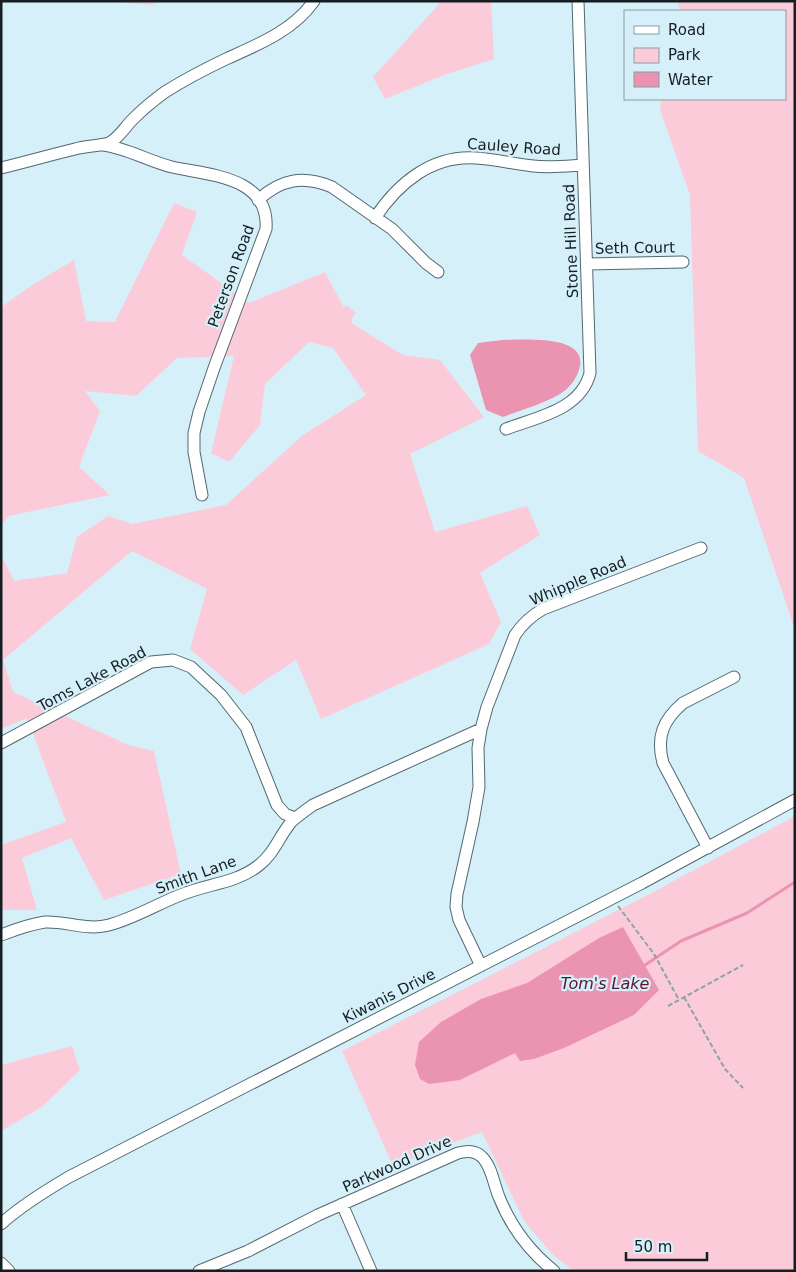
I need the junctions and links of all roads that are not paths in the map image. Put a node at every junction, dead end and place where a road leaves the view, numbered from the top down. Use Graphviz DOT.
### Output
graph roads {
  1 [pos="314,1"];
  2 [pos="578,1"];
  3 [pos="103,145"];
  4 [pos="584,165"];
  5 [pos="1,168"];
  6 [pos="258,200"];
  7 [pos="375,218"];
  8 [pos="683,262"];
  9 [pos="587,264"];
  10 [pos="438,272"];
  11 [pos="506,429"];
  12 [pos="202,495"];
  13 [pos="701,548"];
  14 [pos="734,677"];
  15 [pos="481,729"];
  16 [pos="1,743"];
  17 [pos="795,800"];
  18 [pos="295,818"];
  19 [pos="708,848"];
  20 [pos="1,936"];
  21 [pos="481,966"];
  22 [pos="342,1204"];
  23 [pos="1,1224"];
  24 [pos="1,1263"];
  25 [pos="9,1271"];
  26 [pos="199,1271"];
  27 [pos="371,1271"];
  28 [pos="554,1271"];
  1 -- 3 [label="street"];
  2 -- 4 [label="street, Stone Hill Road"];
  3 -- 5 [label="street"];
  3 -- 6 [label="street"];
  4 -- 7 [label="street, Cauley Road"];
  4 -- 9 [label="street, Stone Hill Road"];
  6 -- 7 [label="street"];
  6 -- 12 [label="street, Peterson Road"];
  7 -- 10 [label="street"];
  8 -- 9 [label="street, Seth Court"];
  9 -- 11 [label="street, Stone Hill Road"];
  13 -- 15 [label="street, Whipple Road"];
  14 -- 19 [label="street"];
  15 -- 18 [label="street, Smith Lane"];
  15 -- 21 [label="street, Whipple Road"];
  16 -- 18 [label="street, Toms Lake Road"];
  17 -- 19 [label="street, Kiwanis Drive"];
  18 -- 20 [label="street, Smith Lane"];
  19 -- 21 [label="street, Kiwanis Drive"];
  21 -- 23 [label="street, Kiwanis Drive"];
  22 -- 26 [label="street, Parkwood Drive"];
  22 -- 27 [label="street"];
  22 -- 28 [label="street, Parkwood Drive"];
  24 -- 25 [label="street"];
}
